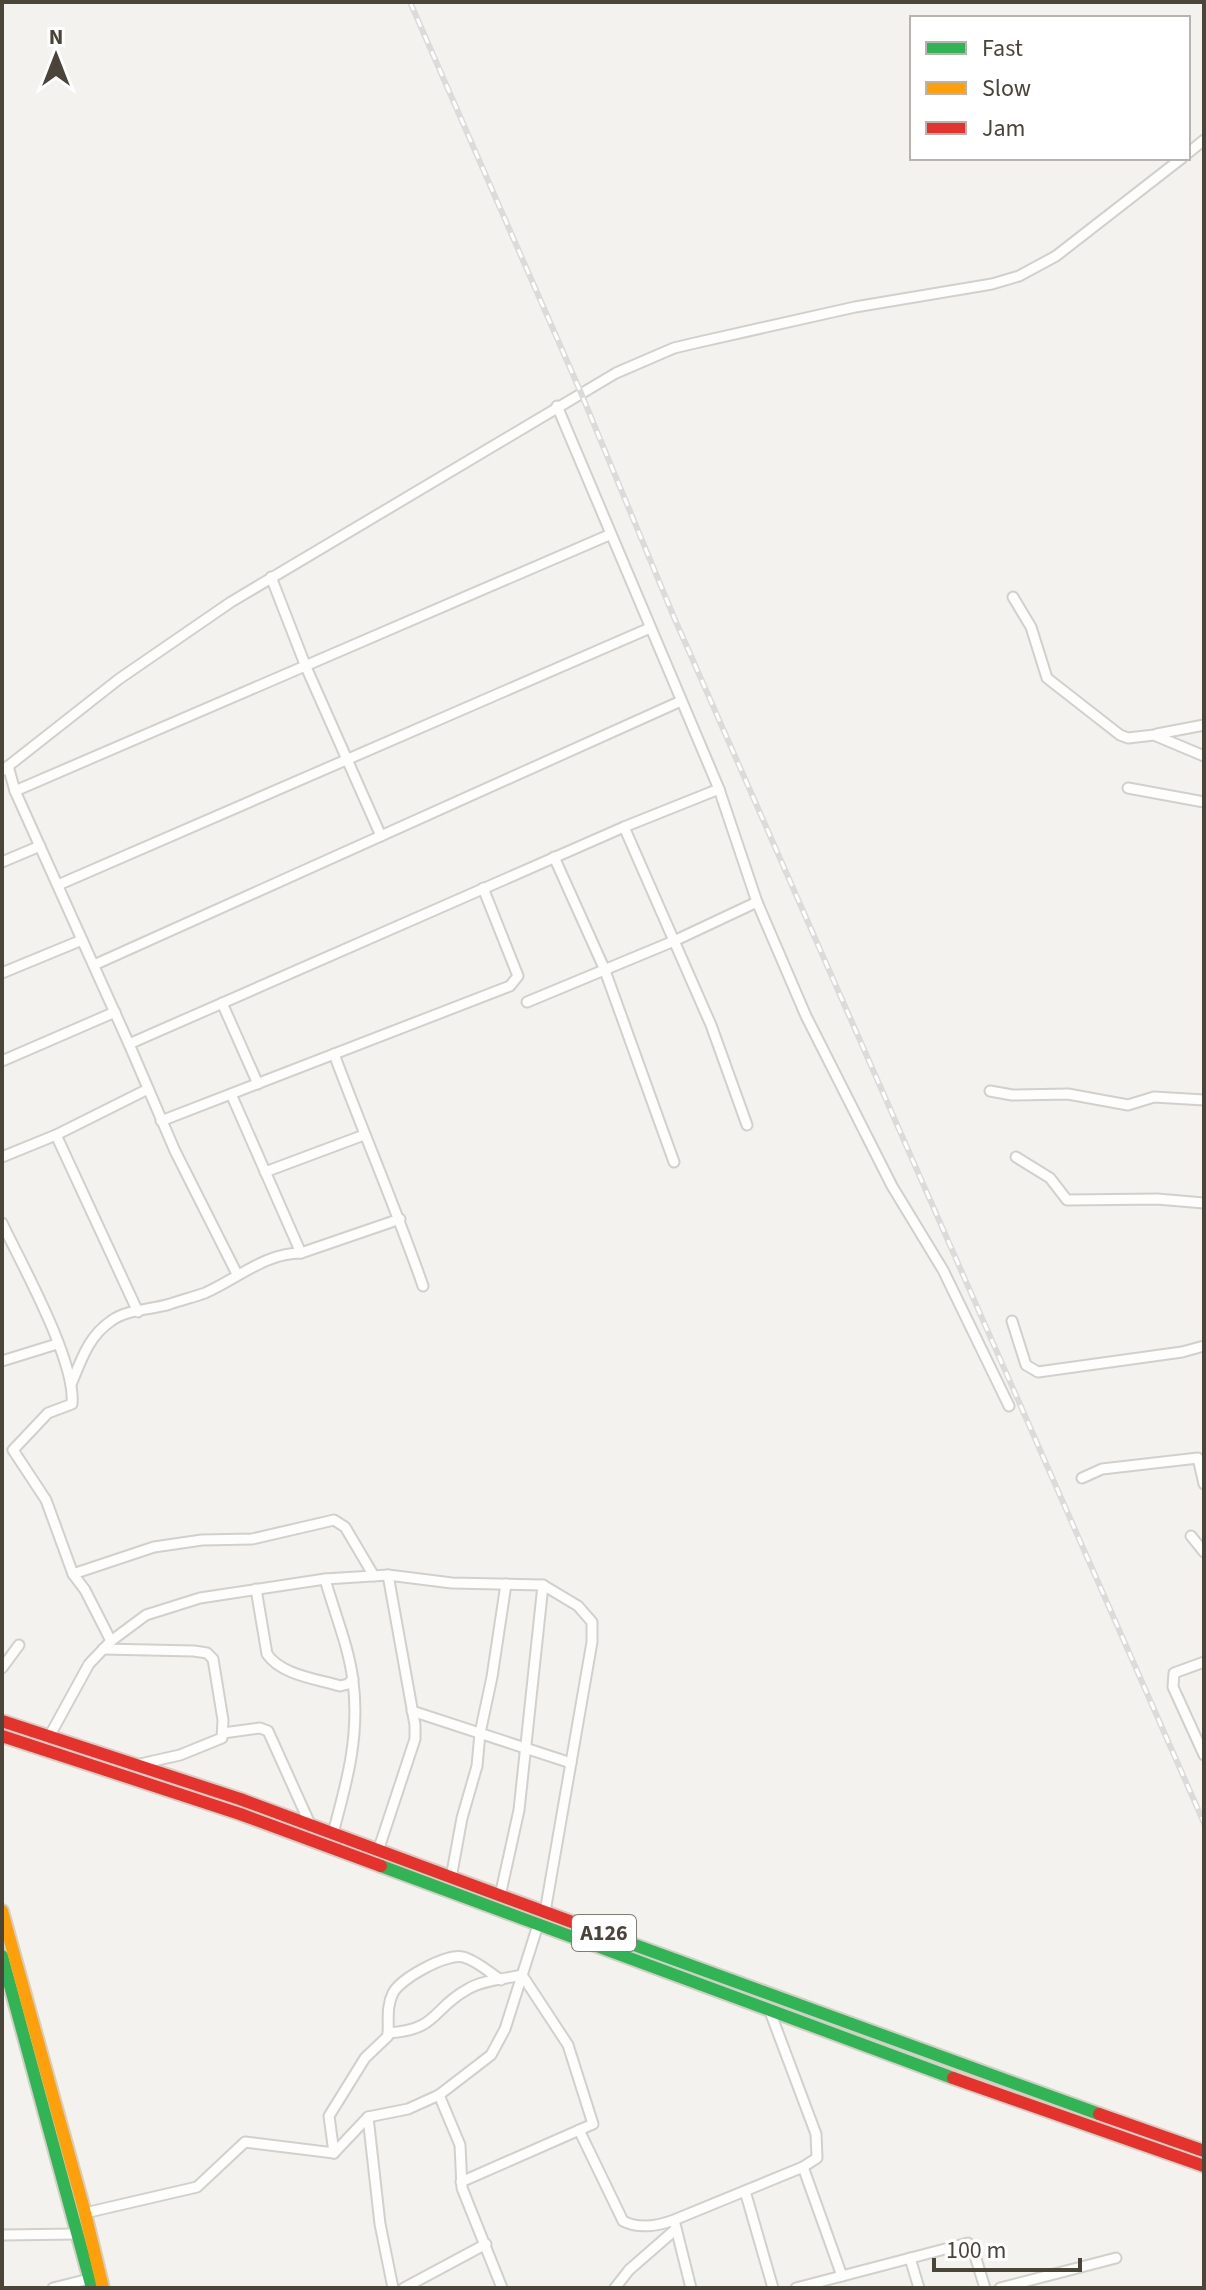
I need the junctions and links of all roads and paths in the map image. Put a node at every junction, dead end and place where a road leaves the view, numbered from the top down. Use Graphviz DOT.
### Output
graph roads {
  1 [pos="1179,160"];
  2 [pos="557,406"];
  3 [pos="609,535"];
  4 [pos="271,577"];
  5 [pos="1013,597"];
  6 [pos="650,628"];
  7 [pos="306,667"];
  8 [pos="681,701"];
  9 [pos="1204,725"];
  10 [pos="1154,735"];
  11 [pos="1204,756"];
  12 [pos="347,761"];
  13 [pos="5,768"];
  14 [pos="1128,788"];
  15 [pos="719,789"];
  16 [pos="15,791"];
  17 [pos="1204,802"];
  18 [pos="624,827"];
  19 [pos="381,836"];
  20 [pos="40,846"];
  21 [pos="554,857"];
  22 [pos="2,862"];
  23 [pos="58,885"];
  24 [pos="483,888"];
  25 [pos="757,902"];
  26 [pos="82,940"];
  27 [pos="674,941"];
  28 [pos="94,965"];
  29 [pos="604,968"];
  30 [pos="2,973"];
  31 [pos="527,1002"];
  32 [pos="222,1003"];
  33 [pos="115,1012"];
  34 [pos="129,1044"];
  35 [pos="334,1054"];
  36 [pos="2,1061"];
  37 [pos="258,1084"];
  38 [pos="148,1089"];
  39 [pos="990,1091"];
  40 [pos="231,1094"];
  41 [pos="1204,1100"];
  42 [pos="161,1121"];
  43 [pos="747,1125"];
  44 [pos="56,1135"];
  45 [pos="364,1135"];
  46 [pos="2,1157"];
  47 [pos="1016,1157"];
  48 [pos="674,1162"];
  49 [pos="265,1172"];
  50 [pos="1204,1203"];
  51 [pos="400,1219"];
  52 [pos="2,1223"];
  53 [pos="301,1253"];
  54 [pos="237,1274"];
  55 [pos="423,1286"];
  56 [pos="138,1312"];
  57 [pos="1012,1321"];
  58 [pos="57,1344"];
  59 [pos="1204,1346"];
  60 [pos="2,1361"];
  61 [pos="72,1382"];
  62 [pos="1009,1406"];
  63 [pos="1201,1457"];
  64 [pos="1082,1478"];
  65 [pos="1204,1484"];
  66 [pos="1191,1536"];
  67 [pos="1204,1552"];
  68 [pos="73,1574"];
  69 [pos="388,1575"];
  70 [pos="374,1576"];
  71 [pos="325,1579"];
  72 [pos="506,1584"];
  73 [pos="543,1585"];
  74 [pos="256,1589"];
  75 [pos="111,1641"];
  76 [pos="19,1645"];
  77 [pos="103,1649"];
  78 [pos="1204,1662"];
  79 [pos="2,1668"];
  80 [pos="353,1679"];
  81 [pos="412,1711"];
  82 [pos="2,1721"];
  83 [pos="223,1733"];
  84 [pos="480,1733"];
  85 [pos="6,1737"];
  86 [pos="49,1737"];
  87 [pos="526,1748"];
  88 [pos="1204,1755"];
  89 [pos="571,1763"];
  90 [pos="137,1765"];
  91 [pos="310,1824"];
  92 [pos="333,1833"];
  93 [pos="378,1851"];
  94 [pos="451,1878"];
  95 [pos="500,1896"];
  96 [pos="2,1911"];
  97 [pos="545,1912"];
  98 [pos="538,1925"];
  99 [pos="2,1956"];
  100 [pos="522,1975"];
  101 [pos="501,1980"];
  102 [pos="769,2009"];
  103 [pos="388,2033"];
  104 [pos="439,2095"];
  105 [pos="368,2117"];
  106 [pos="579,2130"];
  107 [pos="1204,2151"];
  108 [pos="334,2153"];
  109 [pos="1204,2166"];
  110 [pos="803,2167"];
  111 [pos="461,2182"];
  112 [pos="745,2191"];
  113 [pos="85,2213"];
  114 [pos="675,2224"];
  115 [pos="77,2234"];
  116 [pos="2,2235"];
  117 [pos="486,2244"];
  118 [pos="910,2258"];
  119 [pos="1116,2258"];
  120 [pos="842,2276"];
  121 [pos="91,2283"];
  122 [pos="53,2288"];
  123 [pos="103,2288"];
  124 [pos="393,2288"];
  125 [pos="404,2288"];
  126 [pos="502,2288"];
  127 [pos="615,2288"];
  128 [pos="691,2288"];
  129 [pos="773,2288"];
  130 [pos="796,2288"];
  131 [pos="919,2288"];
  132 [pos="985,2288"];
  133 [pos="1000,2288"];
  1 -- 2 [label="street"];
  2 -- 3 [label="street"];
  2 -- 4 [label="street"];
  3 -- 6 [label="street"];
  3 -- 7 [label="street"];
  4 -- 7 [label="street"];
  4 -- 13 [label="street"];
  5 -- 10 [label="street"];
  6 -- 8 [label="street"];
  6 -- 12 [label="street"];
  7 -- 12 [label="street"];
  7 -- 16 [label="street"];
  8 -- 15 [label="street"];
  8 -- 19 [label="street"];
  9 -- 10 [label="street"];
  10 -- 11 [label="street"];
  12 -- 19 [label="street"];
  12 -- 23 [label="street"];
  13 -- 16 [label="street"];
  14 -- 17 [label="street"];
  15 -- 18 [label="street"];
  15 -- 25 [label="street"];
  16 -- 20 [label="street"];
  18 -- 21 [label="street"];
  18 -- 27 [label="street"];
  19 -- 28 [label="street"];
  20 -- 22 [label="street"];
  20 -- 23 [label="street"];
  21 -- 24 [label="street"];
  21 -- 29 [label="street"];
  23 -- 26 [label="street"];
  24 -- 32 [label="street"];
  24 -- 35 [label="street"];
  25 -- 27 [label="street"];
  25 -- 62 [label="street"];
  26 -- 28 [label="street"];
  26 -- 30 [label="street"];
  27 -- 29 [label="street"];
  27 -- 43 [label="street"];
  28 -- 33 [label="street"];
  29 -- 31 [label="street"];
  29 -- 48 [label="street"];
  32 -- 34 [label="street"];
  32 -- 37 [label="street"];
  33 -- 34 [label="street"];
  33 -- 36 [label="street"];
  34 -- 38 [label="street"];
  35 -- 37 [label="street"];
  35 -- 45 [label="street"];
  37 -- 40 [label="street"];
  38 -- 42 [label="street"];
  38 -- 44 [label="street"];
  39 -- 41 [label="street"];
  40 -- 42 [label="street"];
  40 -- 49 [label="street"];
  42 -- 54 [label="street"];
  44 -- 46 [label="street"];
  44 -- 56 [label="street"];
  45 -- 49 [label="street"];
  45 -- 51 [label="street"];
  47 -- 50 [label="street"];
  49 -- 53 [label="street"];
  51 -- 53 [label="street"];
  51 -- 55 [label="street"];
  52 -- 58 [label="street"];
  53 -- 54 [label="street"];
  54 -- 56 [label="street"];
  56 -- 61 [label="street"];
  57 -- 59 [label="street"];
  58 -- 60 [label="street"];
  58 -- 61 [label="street"];
  61 -- 68 [label="street"];
  63 -- 64 [label="street"];
  63 -- 65 [label="street"];
  66 -- 67 [label="street"];
  68 -- 70 [label="street"];
  68 -- 75 [label="street"];
  69 -- 70 [label="street"];
  69 -- 72 [label="street"];
  69 -- 81 [label="street"];
  70 -- 71 [label="street"];
  71 -- 74 [label="street"];
  71 -- 80 [label="street"];
  72 -- 73 [label="street"];
  72 -- 84 [label="street"];
  73 -- 87 [label="street"];
  73 -- 89 [label="street"];
  74 -- 75 [label="street"];
  74 -- 80 [label="street"];
  75 -- 77 [label="street"];
  76 -- 79 [label="street"];
  77 -- 83 [label="street"];
  77 -- 86 [label="street"];
  78 -- 88 [label="street"];
  80 -- 92 [label="street"];
  81 -- 84 [label="street"];
  81 -- 93 [label="street"];
  82 -- 86 [label="main road, A126"];
  83 -- 90 [label="street"];
  83 -- 91 [label="street"];
  84 -- 87 [label="street"];
  84 -- 94 [label="street"];
  85 -- 98 [label="main road, A126"];
  86 -- 90 [label="main road, A126"];
  87 -- 89 [label="street"];
  87 -- 95 [label="street"];
  89 -- 97 [label="street"];
  90 -- 91 [label="main road, A126"];
  91 -- 92 [label="main road, A126"];
  92 -- 93 [label="main road, A126"];
  93 -- 94 [label="main road, A126"];
  94 -- 95 [label="main road, A126"];
  95 -- 97 [label="main road, A126"];
  96 -- 113 [label="main road"];
  97 -- 107 [label="main road, A126"];
  98 -- 100 [label="street"];
  98 -- 102 [label="main road, A126"];
  99 -- 115 [label="main road"];
  100 -- 101 [label="street"];
  100 -- 104 [label="street"];
  100 -- 106 [label="street"];
  101 -- 103 [label="street"];
  101 -- 103 [label="street"];
  102 -- 109 [label="main road, A126"];
  102 -- 110 [label="street"];
  103 -- 108 [label="street"];
  104 -- 105 [label="street"];
  104 -- 111 [label="street"];
  105 -- 108 [label="street"];
  105 -- 124 [label="street"];
  106 -- 111 [label="street"];
  106 -- 114 [label="street"];
  108 -- 113 [label="street"];
  110 -- 112 [label="street"];
  110 -- 120 [label="street"];
  111 -- 117 [label="street"];
  112 -- 114 [label="street"];
  112 -- 129 [label="street"];
  113 -- 123 [label="main road"];
  114 -- 127 [label="street"];
  114 -- 128 [label="street"];
  115 -- 116 [label="street"];
  115 -- 121 [label="main road"];
  117 -- 125 [label="street"];
  117 -- 126 [label="street"];
  118 -- 120 [label="street"];
  118 -- 131 [label="street"];
  118 -- 132 [label="street"];
  119 -- 133 [label="street"];
  120 -- 130 [label="street"];
  121 -- 122 [label="street"];
}
